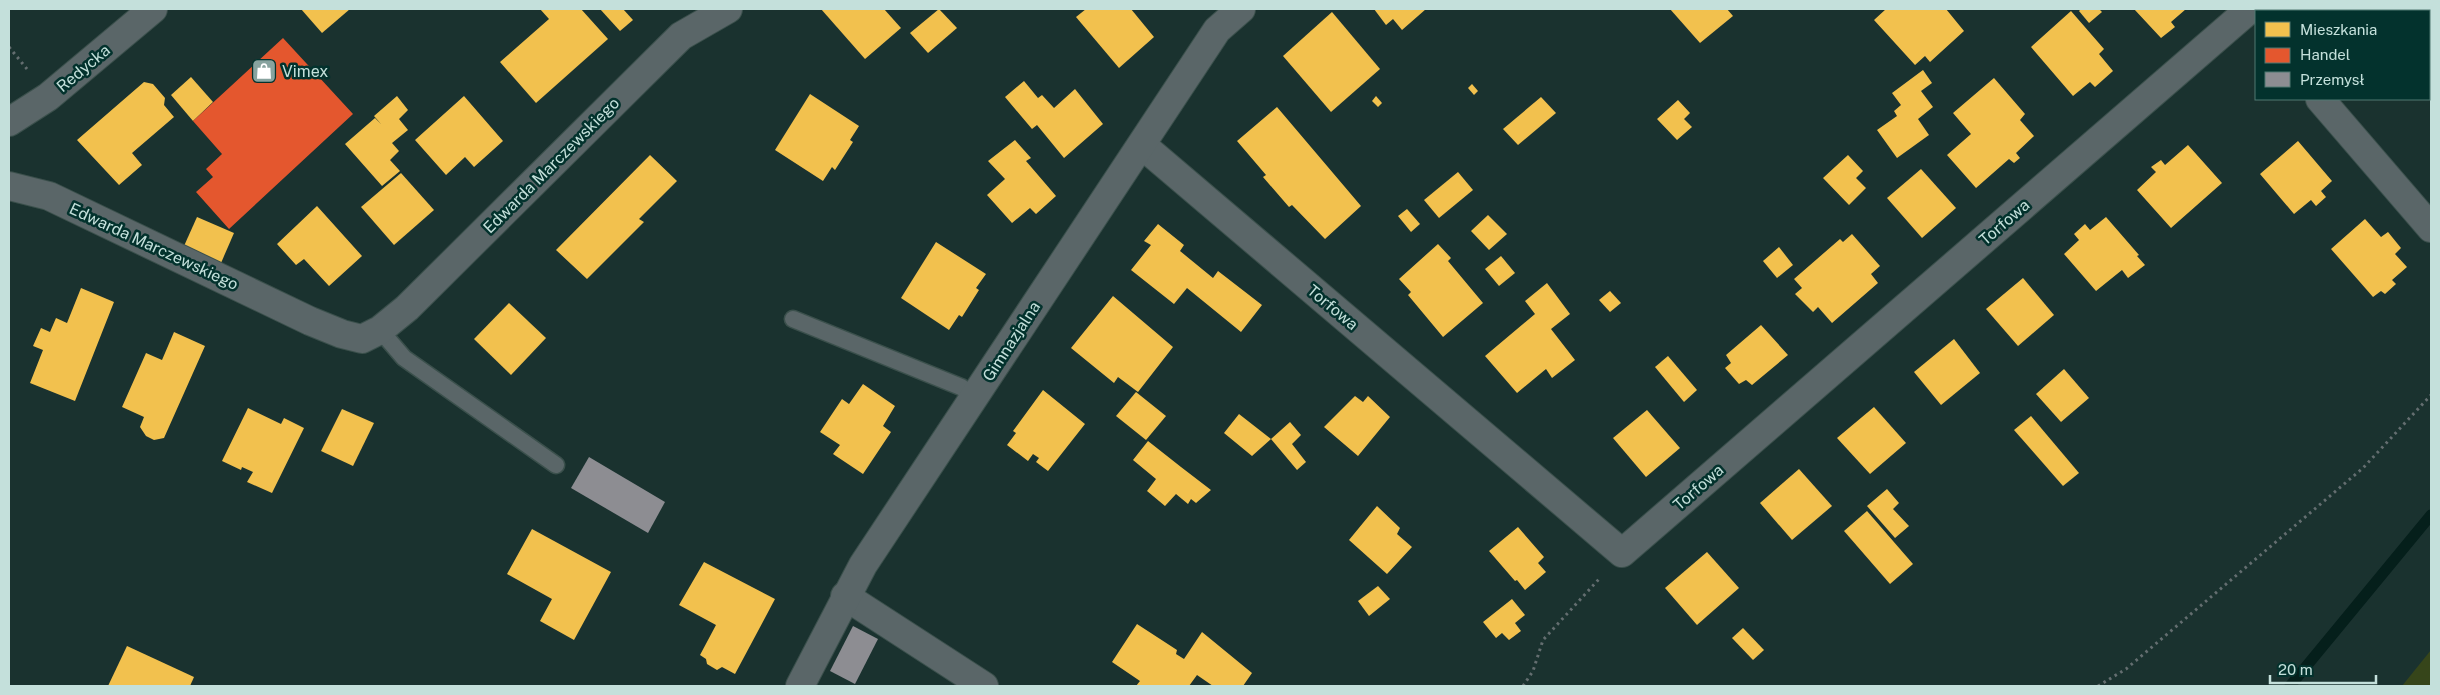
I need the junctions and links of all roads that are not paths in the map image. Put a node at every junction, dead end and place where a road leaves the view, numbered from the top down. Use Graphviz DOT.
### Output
graph roads {
  1 [pos="153,9"];
  2 [pos="728,9"];
  3 [pos="1241,9"];
  4 [pos="2250,12"];
  5 [pos="2321,100"];
  6 [pos="9,122"];
  7 [pos="1142,145"];
  8 [pos="9,186"];
  9 [pos="2431,228"];
  10 [pos="793,319"];
  11 [pos="380,330"];
  12 [pos="975,396"];
  13 [pos="556,465"];
  14 [pos="845,596"];
  15 [pos="800,686"];
  16 [pos="984,686"];
  1 -- 6 [label="street, Redycka"];
  2 -- 11 [label="street, Edwarda Marczewskiego"];
  3 -- 7 [label="street, Gimnazjalna"];
  4 -- 7 [label="street, Torfowa"];
  5 -- 9 [label="street"];
  7 -- 12 [label="street, Gimnazjalna"];
  8 -- 11 [label="street, Edwarda Marczewskiego"];
  10 -- 12 [label="lane"];
  11 -- 13 [label="lane"];
  12 -- 14 [label="street, Gimnazjalna"];
  14 -- 15 [label="street, Gimnazjalna"];
  14 -- 16 [label="street"];
}
